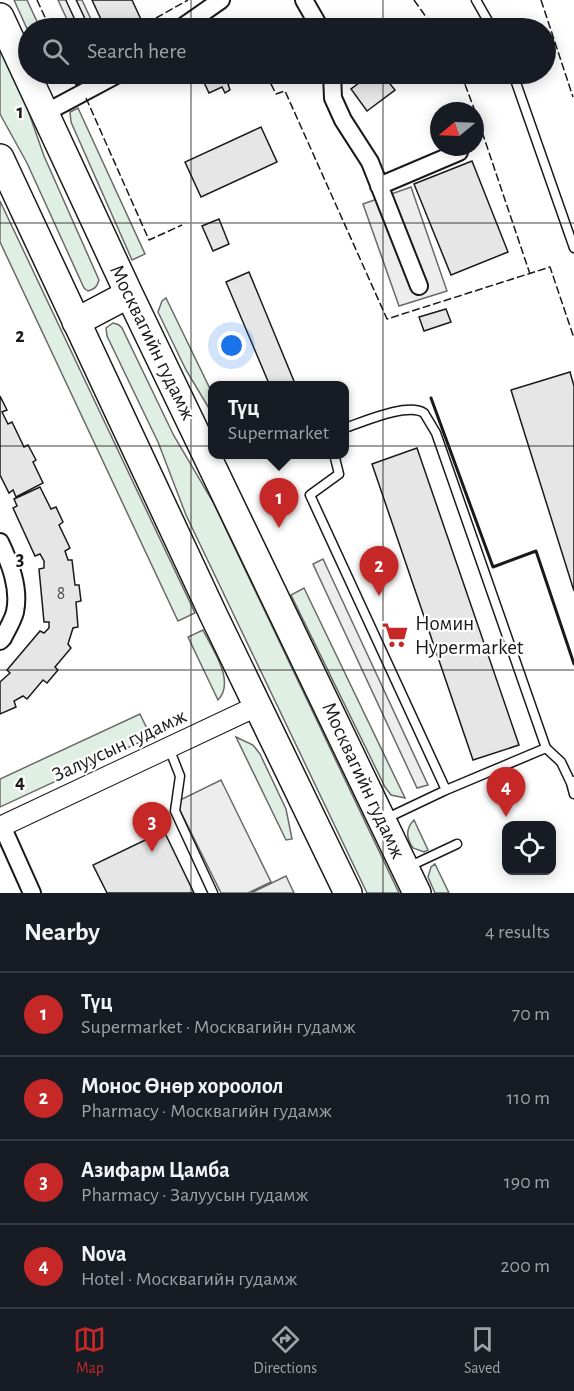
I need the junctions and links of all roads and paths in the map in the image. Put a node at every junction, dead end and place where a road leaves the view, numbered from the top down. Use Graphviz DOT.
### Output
graph roads {
  1 [pos="71,0"];
  2 [pos="221,0"];
  3 [pos="304,0"];
  4 [pos="476,0"];
  5 [pos="0,16"];
  6 [pos="79,18"];
  7 [pos="195,18"];
  8 [pos="314,18"];
  9 [pos="486,18"];
  10 [pos="18,55"];
  11 [pos="32,84"];
  12 [pos="97,84"];
  13 [pos="332,84"];
  14 [pos="517,84"];
  15 [pos="45,113"];
  16 [pos="450,156"];
  17 [pos="0,158"];
  18 [pos="380,186"];
  19 [pos="574,248"];
  20 [pos="419,286"];
  21 [pos="129,294"];
  22 [pos="76,322"];
  23 [pos="349,427"];
  24 [pos="208,458"];
  25 [pos="209,459"];
  26 [pos="335,459"];
  27 [pos="0,542"];
  28 [pos="0,641"];
  29 [pos="258,706"];
  30 [pos="169,748"];
  31 [pos="546,748"];
  32 [pos="572,782"];
  33 [pos="446,790"];
  34 [pos="574,794"];
  35 [pos="383,820"];
  36 [pos="1,826"];
  37 [pos="457,844"];
  38 [pos="406,868"];
  39 [pos="32,893"];
  40 [pos="213,893"];
  41 [pos="348,893"];
  42 [pos="417,893"];
  1 -- 6 [label="lane"];
  2 -- 7 [label="street"];
  3 -- 8 [label="street"];
  4 -- 9 [label="lane"];
  5 -- 10 [label="highway, Москвагийн гудамж"];
  11 -- 15 [label="highway, Москвагийн гудамж"];
  12 -- 15 [label="street"];
  13 -- 18 [label="street"];
  14 -- 19 [label="lane"];
  15 -- 21 [label="highway, Москвагийн гудамж"];
  16 -- 18 [label="street"];
  17 -- 22 [label="highway"];
  18 -- 20 [label="street"];
  21 -- 22 [label="highway"];
  21 -- 24 [label="highway, Москвагийн гудамж"];
  22 -- 29 [label="highway"];
  23 -- 31 [label="lane"];
  25 -- 35 [label="highway, Москвагийн гудамж"];
  26 -- 33 [label="lane"];
  27 -- 28 [label="street"];
  29 -- 30 [label="street, Залуусын гудамж"];
  29 -- 41 [label="highway"];
  30 -- 36 [label="street, Залуусын гудамж"];
  30 -- 40 [label="lane"];
  31 -- 32 [label="lane"];
  31 -- 33 [label="lane"];
  32 -- 34 [label="lane"];
  33 -- 35 [label="lane"];
  35 -- 38 [label="highway, Москвагийн гудамж"];
  36 -- 39 [label="street"];
  37 -- 38 [label="lane"];
  38 -- 42 [label="highway, Москвагийн гудамж"];
}
